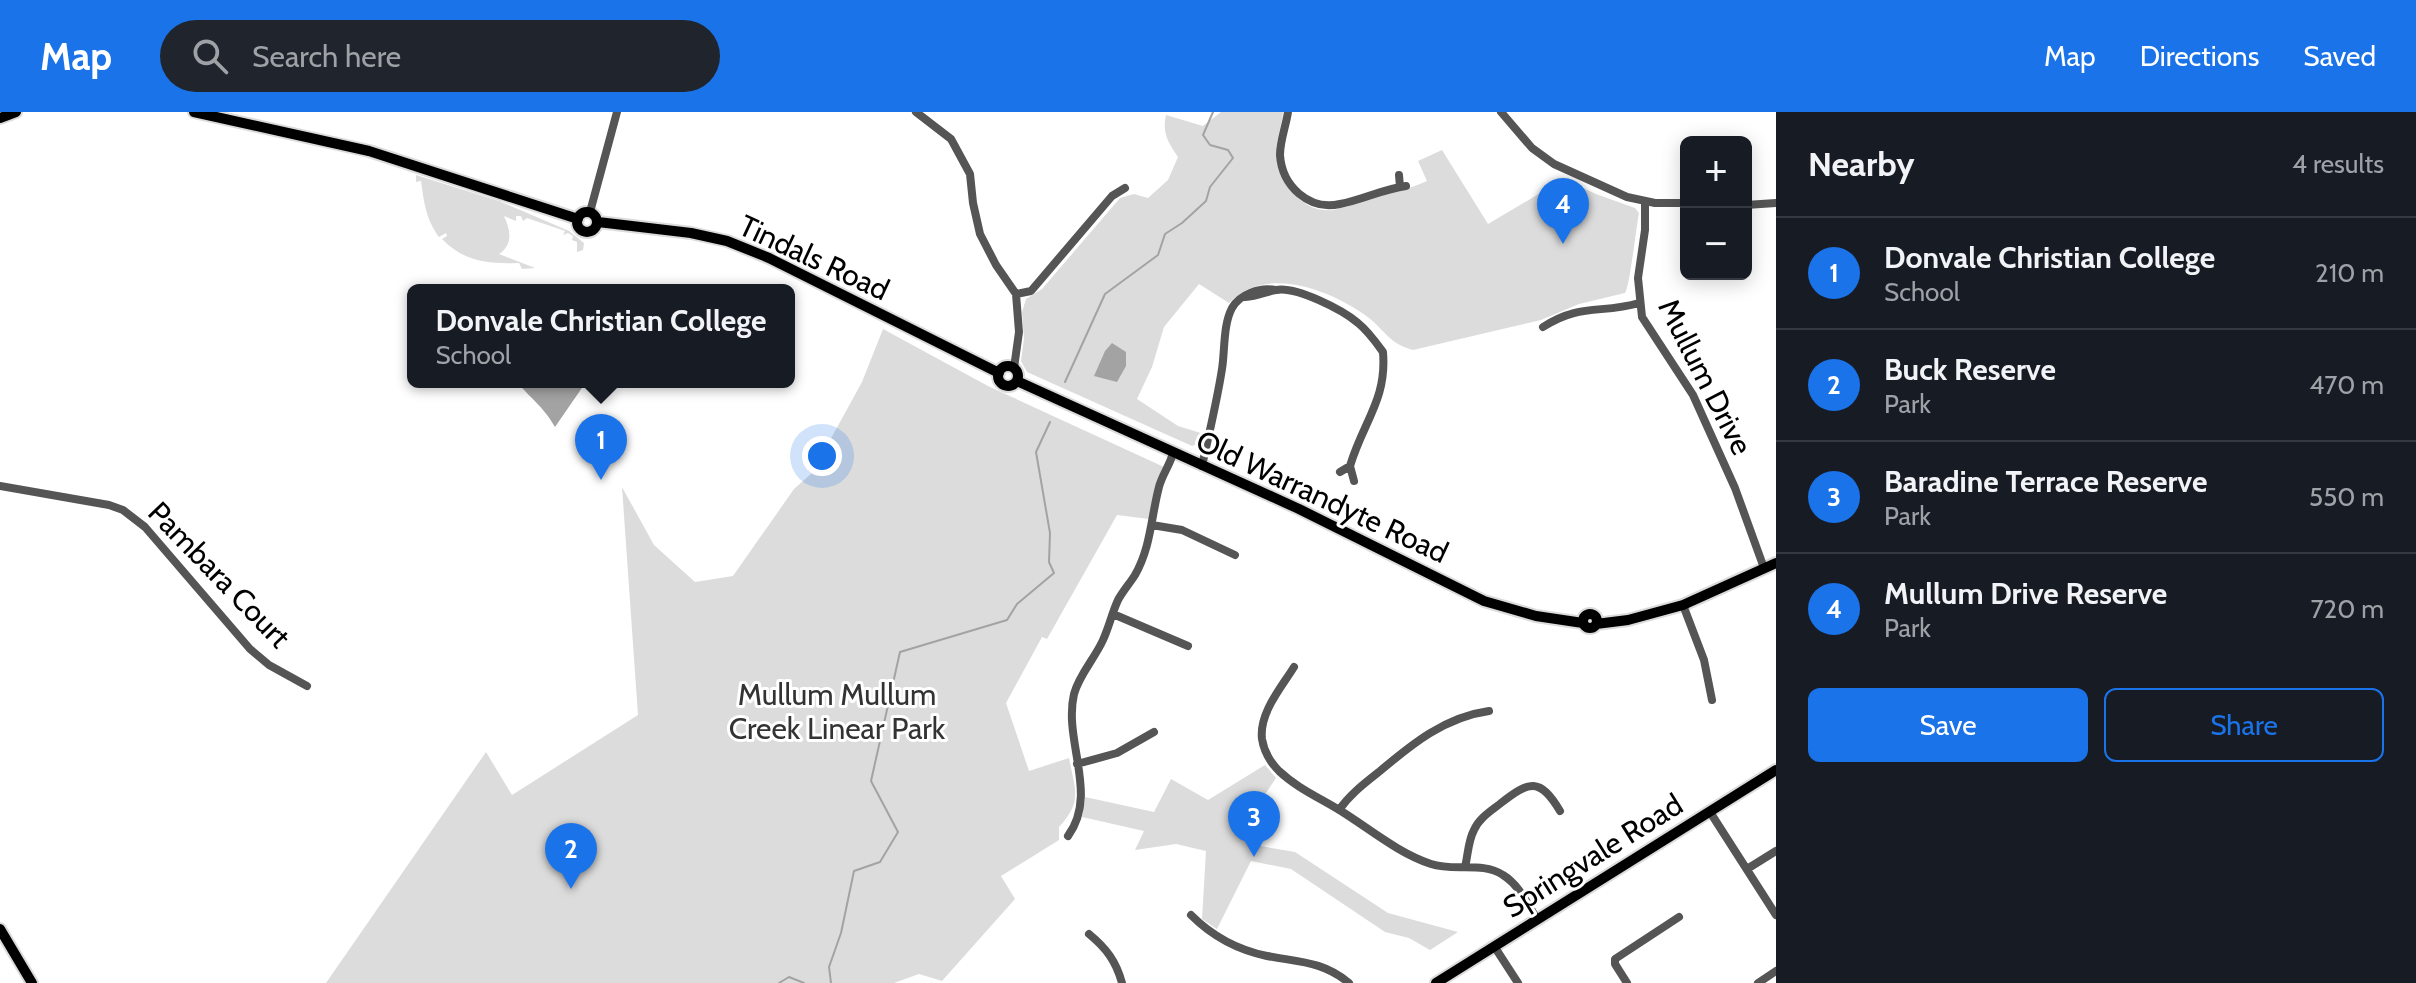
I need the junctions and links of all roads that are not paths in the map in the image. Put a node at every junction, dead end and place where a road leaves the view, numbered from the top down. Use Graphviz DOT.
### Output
graph roads {
  1 [pos="16,112"];
  2 [pos="194,112"];
  3 [pos="617,112"];
  4 [pos="916,112"];
  5 [pos="1288,112"];
  6 [pos="1501,112"];
  7 [pos="0,118"];
  8 [pos="1399,175"];
  9 [pos="1125,188"];
  10 [pos="1645,201"];
  11 [pos="1680,203"];
  12 [pos="1776,203"];
  13 [pos="1752,205"];
  14 [pos="590,212"];
  15 [pos="578,219"];
  16 [pos="598,222"];
  17 [pos="1016,294"];
  18 [pos="1639,303"];
  19 [pos="1543,327"];
  20 [pos="1014,368"];
  21 [pos="999,373"];
  22 [pos="1017,381"];
  23 [pos="1173,453"];
  24 [pos="1202,466"];
  25 [pos="1350,466"];
  26 [pos="1340,472"];
  27 [pos="1354,481"];
  28 [pos="0,486"];
  29 [pos="1152,525"];
  30 [pos="1235,555"];
  31 [pos="1772,567"];
  32 [pos="1683,605"];
  33 [pos="1113,614"];
  34 [pos="1188,646"];
  35 [pos="1294,667"];
  36 [pos="307,686"];
  37 [pos="1712,700"];
  38 [pos="1489,711"];
  39 [pos="1154,732"];
  40 [pos="1077,764"];
  41 [pos="1776,770"];
  42 [pos="1339,810"];
  43 [pos="1560,811"];
  44 [pos="1710,812"];
  45 [pos="1068,836"];
  46 [pos="1776,851"];
  47 [pos="1465,867"];
  48 [pos="1747,869"];
  49 [pos="1191,915"];
  50 [pos="1776,915"];
  51 [pos="1679,917"];
  52 [pos="1537,919"];
  53 [pos="0,929"];
  54 [pos="1089,934"];
  55 [pos="1494,946"];
  56 [pos="1776,971"];
  57 [pos="32,983"];
  58 [pos="1122,983"];
  59 [pos="1349,983"];
  60 [pos="1436,983"];
  61 [pos="1518,983"];
  62 [pos="1627,983"];
  63 [pos="1758,983"];
  1 -- 7 [label="main road"];
  2 -- 15 [label="main road"];
  3 -- 14 [label="street"];
  4 -- 17 [label="street"];
  5 -- 8 [label="street"];
  6 -- 10 [label="street"];
  9 -- 17 [label="street"];
  10 -- 11 [label="street"];
  10 -- 18 [label="street, Mullum Drive"];
  12 -- 13 [label="street"];
  14 -- 15 [label="main road"];
  14 -- 16 [label="main road"];
  15 -- 16 [label="main road"];
  16 -- 21 [label="main road, Tindals Road"];
  17 -- 20 [label="street"];
  18 -- 19 [label="street"];
  18 -- 31 [label="street, Mullum Drive"];
  20 -- 21 [label="main road"];
  20 -- 22 [label="main road"];
  21 -- 22 [label="main road"];
  22 -- 23 [label="main road, Old Warrandyte Road"];
  23 -- 24 [label="main road, Old Warrandyte Road"];
  23 -- 29 [label="street"];
  24 -- 25 [label="street"];
  24 -- 32 [label="main road, Old Warrandyte Road"];
  25 -- 26 [label="street"];
  25 -- 27 [label="street"];
  28 -- 36 [label="street, Pambara Court"];
  29 -- 30 [label="street"];
  29 -- 33 [label="street"];
  31 -- 32 [label="main road, Old Warrandyte Road"];
  32 -- 37 [label="street"];
  33 -- 34 [label="street"];
  33 -- 40 [label="street"];
  35 -- 42 [label="street"];
  38 -- 42 [label="street"];
  39 -- 40 [label="street"];
  40 -- 45 [label="street"];
  41 -- 44 [label="main road, Springvale Road"];
  42 -- 47 [label="street"];
  43 -- 47 [label="street"];
  44 -- 48 [label="street"];
  44 -- 52 [label="main road, Springvale Road"];
  46 -- 48 [label="street"];
  47 -- 52 [label="street"];
  48 -- 50 [label="street"];
  49 -- 59 [label="street"];
  51 -- 62 [label="street"];
  52 -- 55 [label="main road, Springvale Road"];
  53 -- 57 [label="main road"];
  54 -- 58 [label="street"];
  55 -- 60 [label="main road, Springvale Road"];
  55 -- 61 [label="street"];
  56 -- 63 [label="street"];
}
